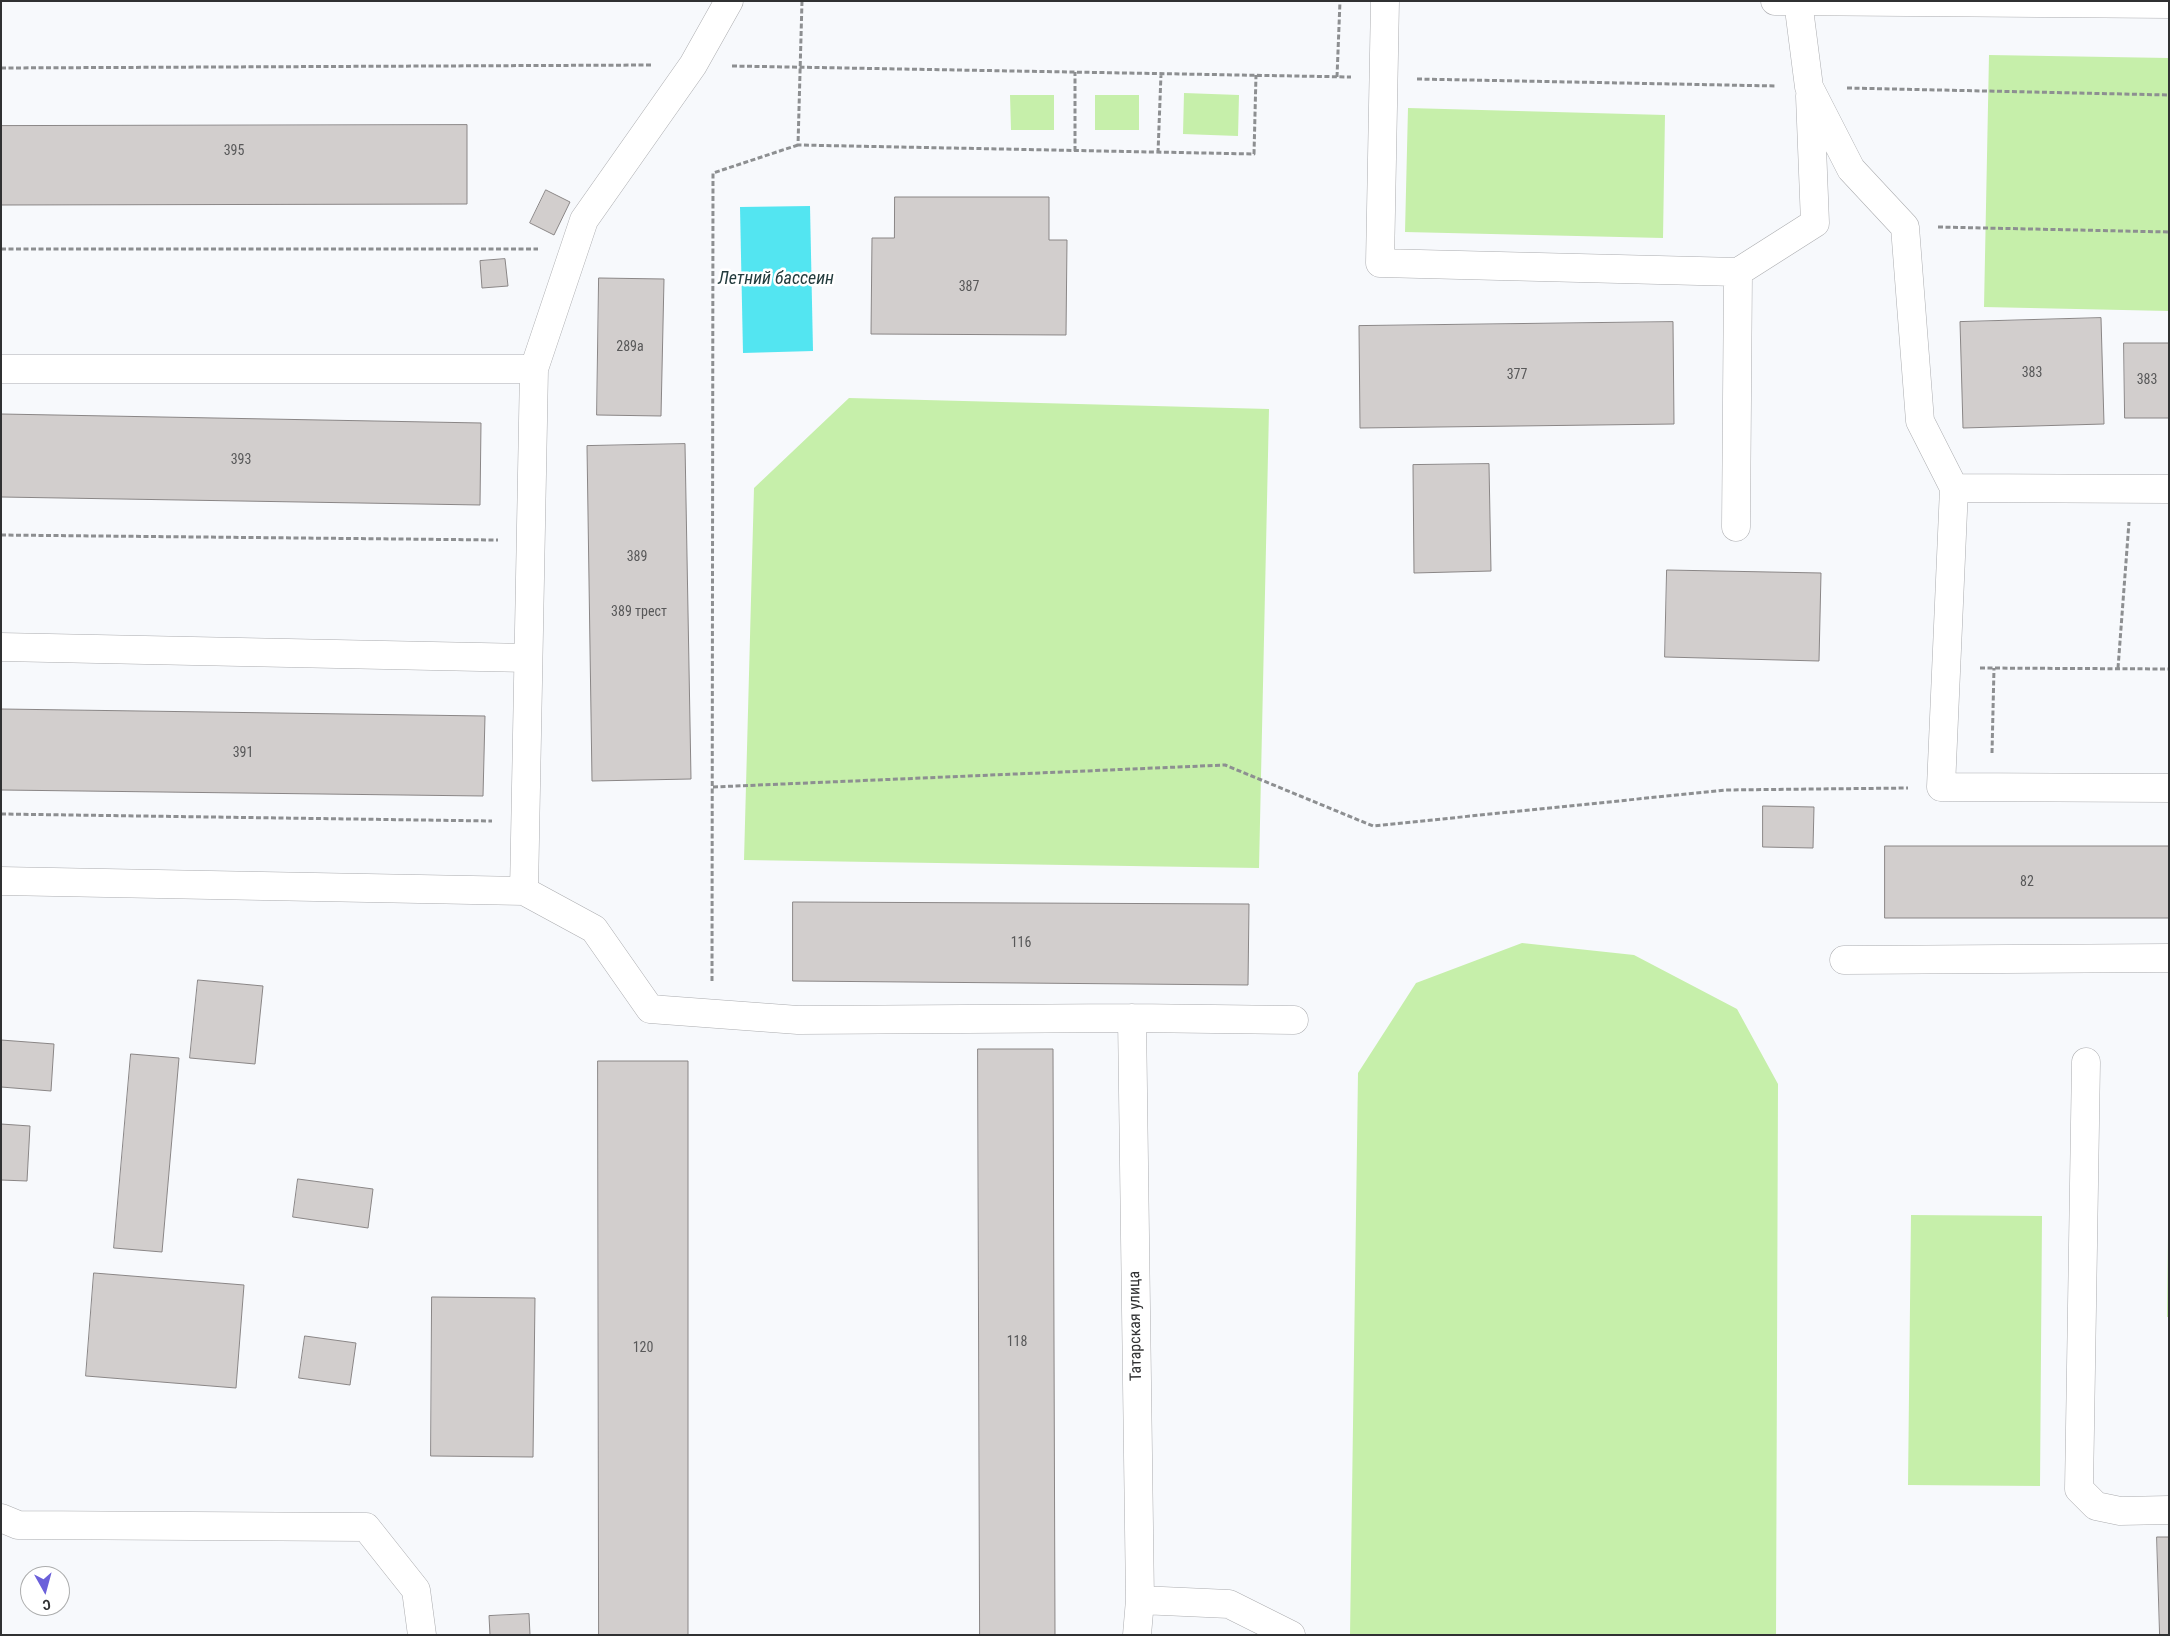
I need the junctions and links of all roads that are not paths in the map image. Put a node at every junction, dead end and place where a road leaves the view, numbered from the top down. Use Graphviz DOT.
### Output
graph roads {
  1 [pos="729,1"];
  2 [pos="1385,1"];
  3 [pos="1775,1"];
  4 [pos="1798,1"];
  5 [pos="2169,4"];
  6 [pos="1810,87"];
  7 [pos="1738,272"];
  8 [pos="534,369"];
  9 [pos="1,370"];
  10 [pos="1954,488"];
  11 [pos="2169,489"];
  12 [pos="1736,527"];
  13 [pos="1,647"];
  14 [pos="528,658"];
  15 [pos="2169,788"];
  16 [pos="1,881"];
  17 [pos="524,891"];
  18 [pos="2169,958"];
  19 [pos="1844,960"];
  20 [pos="1132,1018"];
  21 [pos="1294,1020"];
  22 [pos="2086,1062"];
  23 [pos="2169,1510"];
  24 [pos="1,1518"];
  25 [pos="1140,1600"];
  26 [pos="422,1635"];
  27 [pos="1137,1635"];
  28 [pos="1291,1635"];
  1 -- 8 [label="street"];
  2 -- 7 [label="street"];
  3 -- 4 [label="street"];
  4 -- 5 [label="street"];
  4 -- 6 [label="street"];
  6 -- 7 [label="street"];
  6 -- 10 [label="street"];
  7 -- 12 [label="street"];
  8 -- 9 [label="street"];
  8 -- 14 [label="street"];
  10 -- 11 [label="street"];
  10 -- 15 [label="street"];
  13 -- 14 [label="street"];
  14 -- 17 [label="street"];
  16 -- 17 [label="street"];
  17 -- 20 [label="street"];
  18 -- 19 [label="street"];
  20 -- 21 [label="street"];
  20 -- 25 [label="street, Татарская улица"];
  22 -- 23 [label="street"];
  24 -- 26 [label="street"];
  25 -- 27 [label="street, Татарская улица"];
  25 -- 28 [label="street"];
}
